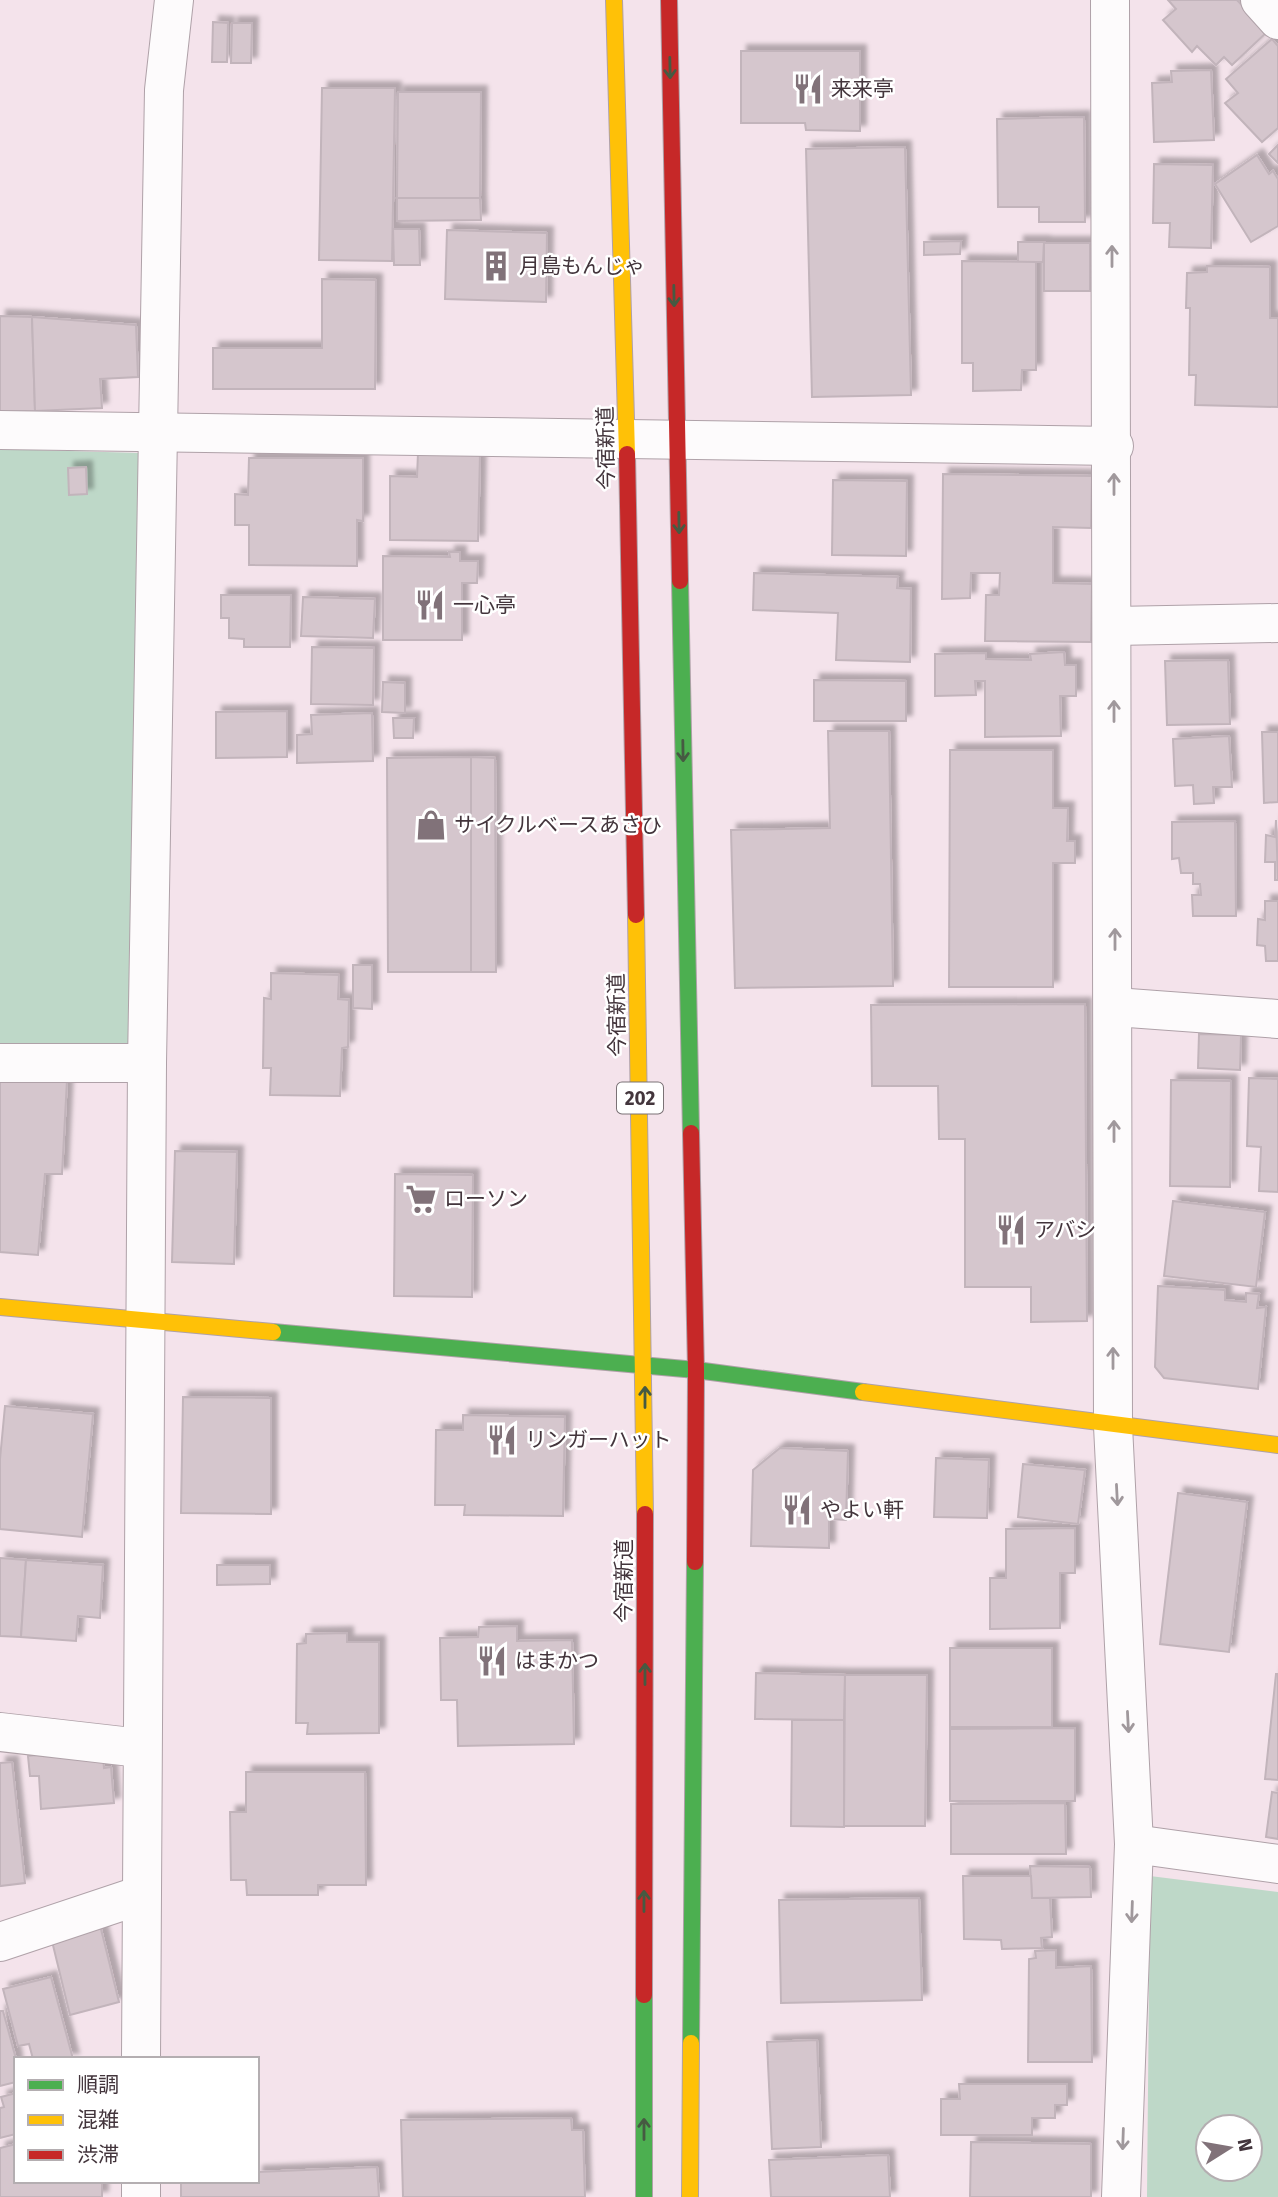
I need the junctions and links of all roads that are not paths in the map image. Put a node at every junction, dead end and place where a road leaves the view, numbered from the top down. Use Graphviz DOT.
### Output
graph roads {
  1 [pos="174,0"];
  2 [pos="614,0"];
  3 [pos="669,0"];
  4 [pos="1110,0"];
  5 [pos="1260,0"];
  6 [pos="1278,20"];
  7 [pos="0,430"];
  8 [pos="160,432"];
  9 [pos="627,440"];
  10 [pos="677,440"];
  11 [pos="1114,446"];
  12 [pos="1278,623"];
  13 [pos="1114,626"];
  14 [pos="1115,1007"];
  15 [pos="1278,1019"];
  16 [pos="0,1063"];
  17 [pos="147,1063"];
  18 [pos="0,1307"];
  19 [pos="144,1319"];
  20 [pos="645,1367"];
  21 [pos="696,1370"];
  22 [pos="1113,1426"];
  23 [pos="1278,1445"];
  24 [pos="0,1732"];
  25 [pos="140,1748"];
  26 [pos="1134,1844"];
  27 [pos="1278,1864"];
  28 [pos="141,1895"];
  29 [pos="0,1942"];
  30 [pos="141,2057"];
  31 [pos="644,2197"];
  32 [pos="690,2197"];
  33 [pos="1121,2197"];
  1 -- 8 [label="street"];
  2 -- 9 [label="main road, 今宿新道 / 202"];
  3 -- 10 [label="main road, 202, one-way"];
  11 -- 4 [label="street, one-way"];
  5 -- 6 [label="street"];
  7 -- 8 [label="street"];
  8 -- 9 [label="street"];
  8 -- 17 [label="street"];
  9 -- 10 [label="street"];
  9 -- 20 [label="main road, 今宿新道 / 202"];
  10 -- 11 [label="street"];
  10 -- 21 [label="main road, 202, one-way"];
  13 -- 11 [label="street, one-way"];
  12 -- 13 [label="street"];
  14 -- 13 [label="street, one-way"];
  14 -- 15 [label="street"];
  22 -- 14 [label="street, one-way"];
  16 -- 17 [label="street"];
  17 -- 19 [label="street"];
  18 -- 19 [label="main road"];
  19 -- 20 [label="main road"];
  19 -- 25 [label="street"];
  20 -- 21 [label="main road"];
  31 -- 20 [label="main road, 今宿新道 / 202, one-way"];
  21 -- 22 [label="main road"];
  21 -- 32 [label="main road, 202"];
  22 -- 23 [label="main road"];
  22 -- 26 [label="street, one-way"];
  24 -- 25 [label="street"];
  25 -- 28 [label="street"];
  26 -- 27 [label="street"];
  26 -- 33 [label="street, one-way"];
  28 -- 29 [label="street"];
  28 -- 30 [label="street"];
}
